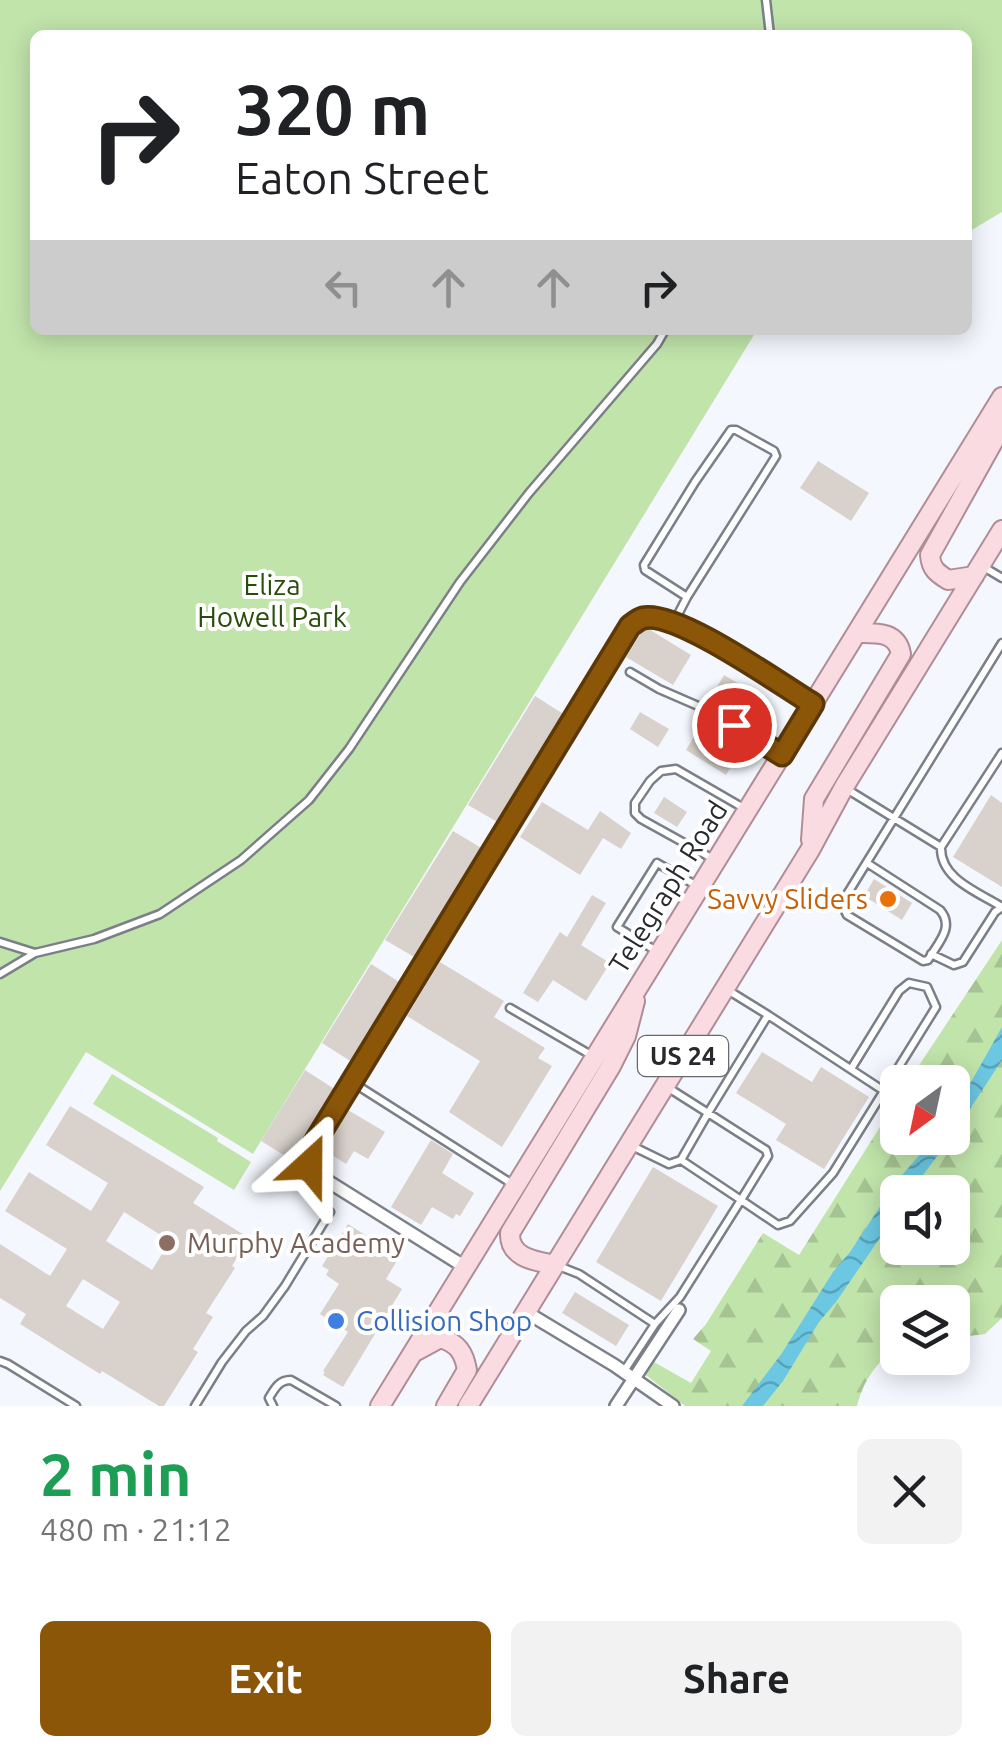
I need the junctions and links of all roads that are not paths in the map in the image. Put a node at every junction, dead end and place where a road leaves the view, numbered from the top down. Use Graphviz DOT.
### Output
graph roads {
  1 [pos="766,0"];
  2 [pos="769,30"];
  3 [pos="662,335"];
  4 [pos="1002,397"];
  5 [pos="1002,415"];
  6 [pos="1002,530"];
  7 [pos="977,571"];
  8 [pos="1002,578"];
  9 [pos="687,597"];
  10 [pos="673,623"];
  11 [pos="857,632"];
  12 [pos="1002,643"];
  13 [pos="630,672"];
  14 [pos="813,704"];
  15 [pos="1002,753"];
  16 [pos="782,755"];
  17 [pos="844,787"];
  18 [pos="748,811"];
  19 [pos="895,819"];
  20 [pos="941,847"];
  21 [pos="810,850"];
  22 [pos="716,861"];
  23 [pos="867,863"];
  24 [pos="700,888"];
  25 [pos="1002,907"];
  26 [pos="0,942"];
  27 [pos="34,953"];
  28 [pos="660,953"];
  29 [pos="932,954"];
  30 [pos="0,974"];
  31 [pos="639,986"];
  32 [pos="725,988"];
  33 [pos="510,1008"];
  34 [pos="768,1015"];
  35 [pos="594,1057"];
  36 [pos="900,1065"];
  37 [pos="851,1069"];
  38 [pos="352,1082"];
  39 [pos="665,1086"];
  40 [pos="880,1088"];
  41 [pos="880,1097"];
  42 [pos="708,1112"];
  43 [pos="629,1144"];
  44 [pos="681,1160"];
  45 [pos="515,1186"];
  46 [pos="740,1200"];
  47 [pos="330,1212"];
  48 [pos="555,1265"];
  49 [pos="465,1266"];
  50 [pos="679,1310"];
  51 [pos="526,1312"];
  52 [pos="654,1324"];
  53 [pos="414,1352"];
  54 [pos="0,1362"];
  55 [pos="629,1374"];
  56 [pos="271,1404"];
  57 [pos="76,1406"];
  58 [pos="195,1406"];
  59 [pos="336,1406"];
  60 [pos="380,1406"];
  61 [pos="446,1406"];
  62 [pos="468,1406"];
  63 [pos="616,1406"];
  64 [pos="673,1406"];
  1 -- 2 [label="lane"];
  3 -- 27 [label="lane"];
  4 -- 11 [label="main road, Telegraph Road / US 24"];
  5 -- 7 [label="main road"];
  6 -- 7 [label="main road, US 24"];
  7 -- 8 [label="lane"];
  7 -- 17 [label="main road, US 24"];
  9 -- 9 [label="lane"];
  9 -- 10 [label="lane"];
  10 -- 14 [label="street"];
  10 -- 38 [label="street"];
  11 -- 14 [label="main road, Telegraph Road / US 24"];
  11 -- 21 [label="main road"];
  12 -- 19 [label="lane"];
  13 -- 16 [label="lane"];
  14 -- 16 [label="main road, Telegraph Road / US 24"];
  15 -- 20 [label="lane"];
  16 -- 18 [label="main road, Telegraph Road / US 24"];
  17 -- 19 [label="lane"];
  17 -- 21 [label="main road, US 24"];
  18 -- 22 [label="main road, Telegraph Road / US 24"];
  18 -- 22 [label="lane"];
  19 -- 20 [label="lane"];
  19 -- 23 [label="lane"];
  20 -- 25 [label="lane"];
  21 -- 32 [label="main road, US 24"];
  22 -- 24 [label="main road, Telegraph Road / US 24"];
  23 -- 29 [label="lane"];
  23 -- 29 [label="lane"];
  24 -- 28 [label="main road, Telegraph Road / US 24"];
  24 -- 28 [label="lane"];
  25 -- 29 [label="lane"];
  26 -- 27 [label="lane"];
  27 -- 30 [label="lane"];
  28 -- 31 [label="main road, Telegraph Road / US 24"];
  31 -- 35 [label="main road, Telegraph Road / US 24"];
  31 -- 48 [label="main road"];
  32 -- 34 [label="lane"];
  32 -- 39 [label="main road, US 24"];
  33 -- 35 [label="lane"];
  34 -- 37 [label="lane"];
  34 -- 42 [label="lane"];
  35 -- 45 [label="main road, Telegraph Road / US 24"];
  36 -- 37 [label="lane"];
  37 -- 40 [label="lane"];
  38 -- 45 [label="lane"];
  38 -- 49 [label="street"];
  39 -- 42 [label="lane"];
  39 -- 43 [label="main road, US 24"];
  41 -- 46 [label="lane"];
  42 -- 44 [label="lane"];
  42 -- 46 [label="lane"];
  43 -- 44 [label="lane"];
  43 -- 48 [label="main road, US 24"];
  44 -- 46 [label="lane"];
  45 -- 49 [label="main road, Telegraph Road / US 24"];
  46 -- 52 [label="lane"];
  47 -- 58 [label="lane"];
  48 -- 51 [label="main road, US 24"];
  48 -- 52 [label="lane"];
  49 -- 53 [label="main road, Telegraph Road / US 24"];
  50 -- 55 [label="street"];
  51 -- 55 [label="street"];
  51 -- 62 [label="main road, US 24"];
  52 -- 55 [label="lane"];
  53 -- 60 [label="main road, Telegraph Road / US 24"];
  53 -- 61 [label="main road"];
  54 -- 57 [label="lane"];
  55 -- 63 [label="street"];
  55 -- 64 [label="street"];
  56 -- 59 [label="lane"];
}
